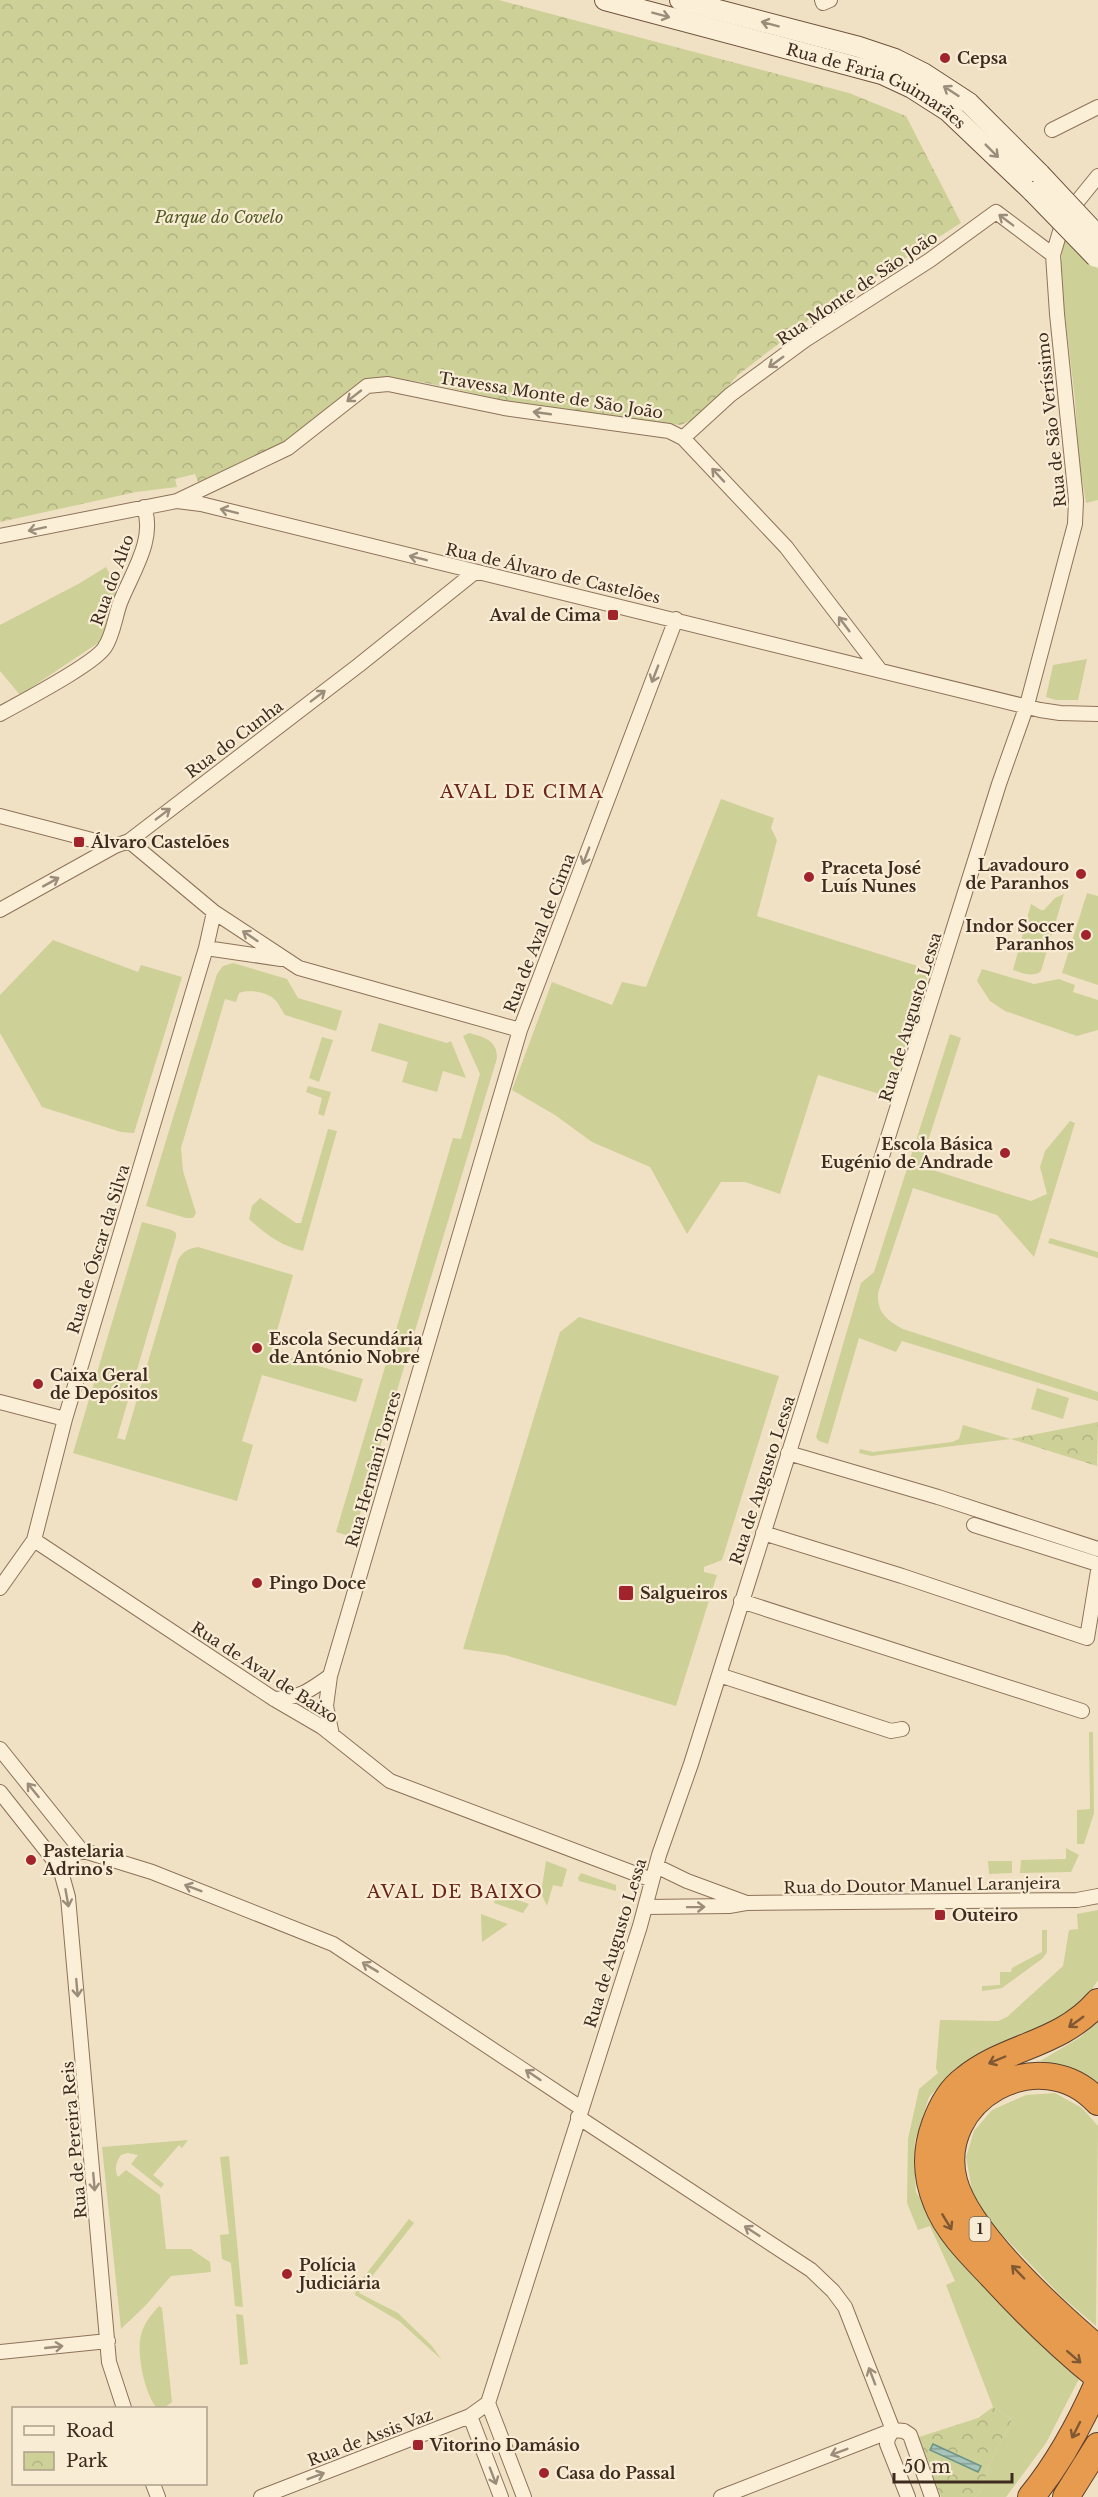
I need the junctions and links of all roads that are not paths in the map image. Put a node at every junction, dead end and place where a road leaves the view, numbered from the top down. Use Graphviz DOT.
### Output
graph roads {
  1 [pos="605,0"];
  2 [pos="680,0"];
  3 [pos="1098,107"];
  4 [pos="1052,130"];
  5 [pos="1098,176"];
  6 [pos="1036,183"];
  7 [pos="1098,236"];
  8 [pos="1053,255"];
  9 [pos="1097,258"];
  10 [pos="683,438"];
  11 [pos="177,501"];
  12 [pos="144,507"];
  13 [pos="0,536"];
  14 [pos="475,572"];
  15 [pos="676,619"];
  16 [pos="880,670"];
  17 [pos="1027,705"];
  18 [pos="0,714"];
  19 [pos="1098,714"];
  20 [pos="0,816"];
  21 [pos="129,841"];
  22 [pos="115,846"];
  23 [pos="0,910"];
  24 [pos="214,912"];
  25 [pos="206,948"];
  26 [pos="286,960"];
  27 [pos="520,1030"];
  28 [pos="0,1402"];
  29 [pos="65,1419"];
  30 [pos="788,1453"];
  31 [pos="974,1524"];
  32 [pos="763,1533"];
  33 [pos="34,1540"];
  34 [pos="1098,1550"];
  35 [pos="1098,1564"];
  36 [pos="1098,1571"];
  37 [pos="0,1588"];
  38 [pos="741,1601"];
  39 [pos="719,1675"];
  40 [pos="330,1676"];
  41 [pos="274,1699"];
  42 [pos="1082,1711"];
  43 [pos="902,1729"];
  44 [pos="332,1735"];
  45 [pos="0,1749"];
  46 [pos="0,1792"];
  47 [pos="81,1850"];
  48 [pos="656,1866"];
  49 [pos="60,1868"];
  50 [pos="652,1880"];
  51 [pos="1098,1896"];
  52 [pos="746,1903"];
  53 [pos="646,1907"];
  54 [pos="1098,2002"];
  55 [pos="1098,2102"];
  56 [pos="580,2112"];
  57 [pos="1055,2325"];
  58 [pos="108,2341"];
  59 [pos="1098,2349"];
  60 [pos="0,2352"];
  61 [pos="1098,2377"];
  62 [pos="1098,2383"];
  63 [pos="488,2403"];
  64 [pos="123,2407"];
  65 [pos="470,2416"];
  66 [pos="893,2430"];
  67 [pos="1098,2446"];
  68 [pos="261,2497"];
  69 [pos="501,2497"];
  70 [pos="524,2497"];
  71 [pos="721,2497"];
  72 [pos="908,2497"];
  73 [pos="932,2497"];
  74 [pos="1030,2497"];
  75 [pos="1066,2497"];
  1 -- 6 [label="main road, Rua de Faria Guimarães, one-way"];
  6 -- 2 [label="main road, Rua de Faria Guimarães, one-way"];
  3 -- 4 [label="street"];
  5 -- 8 [label="street, Rua de São Veríssimo"];
  6 -- 7 [label="main road, Rua de Faria Guimarães, bridge"];
  6 -- 9 [label="main road, Rua de Faria Guimarães, bridge"];
  8 -- 10 [label="street, Rua Monte de São João, one-way"];
  8 -- 17 [label="street, Rua de São Veríssimo"];
  10 -- 11 [label="street, Travessa Monte de São João, one-way"];
  16 -- 10 [label="street, Travessa Monte de São João, one-way"];
  11 -- 12 [label="street, Rua de Álvaro de Castelões"];
  14 -- 11 [label="street, Rua de Álvaro de Castelões, one-way"];
  12 -- 13 [label="street, Rua de Álvaro de Castelões, one-way"];
  12 -- 18 [label="street, Rua do Alto"];
  14 -- 15 [label="street, Rua de Álvaro de Castelões"];
  21 -- 14 [label="street, Rua do Cunha, one-way"];
  15 -- 16 [label="street, Rua de Álvaro de Castelões"];
  15 -- 27 [label="street, Rua de Aval de Cima, one-way"];
  16 -- 17 [label="street, Rua de Álvaro de Castelões"];
  17 -- 19 [label="street, Rua de Álvaro de Castelões"];
  17 -- 30 [label="street, Rua de Augusto Lessa"];
  20 -- 22 [label="street"];
  21 -- 22 [label="street, Rua do Cunha"];
  21 -- 24 [label="street, Rua de Aval de Cima"];
  23 -- 22 [label="street, Rua do Cunha, one-way"];
  24 -- 25 [label="street, Rua de Óscar da Silva"];
  26 -- 24 [label="street, Rua de Aval de Cima, one-way"];
  25 -- 26 [label="street, Rua de Aval de Cima"];
  25 -- 29 [label="street, Rua de Óscar da Silva"];
  26 -- 27 [label="street, Rua de Aval de Cima"];
  27 -- 40 [label="street, Rua Hernâni Torres"];
  28 -- 29 [label="street"];
  29 -- 33 [label="street, Rua de Óscar da Silva"];
  30 -- 32 [label="street, Rua de Augusto Lessa"];
  30 -- 34 [label="street"];
  31 -- 35 [label="street"];
  32 -- 36 [label="street"];
  32 -- 38 [label="street, Rua de Augusto Lessa"];
  33 -- 37 [label="street, Rua de Óscar da Silva"];
  33 -- 41 [label="street, Rua de Aval de Baixo"];
  38 -- 39 [label="street, Rua de Augusto Lessa"];
  38 -- 42 [label="street"];
  39 -- 43 [label="street"];
  39 -- 48 [label="street, Rua de Augusto Lessa"];
  40 -- 41 [label="street"];
  40 -- 44 [label="street, Rua Hernâni Torres"];
  41 -- 44 [label="street, Rua de Aval de Baixo"];
  44 -- 50 [label="street, Rua de Aval de Baixo"];
  47 -- 45 [label="street, one-way"];
  46 -- 49 [label="street"];
  47 -- 49 [label="street"];
  56 -- 47 [label="street, one-way"];
  48 -- 50 [label="street, Rua de Augusto Lessa"];
  48 -- 52 [label="street, Rua do Doutor Manuel Laranjeira"];
  49 -- 58 [label="street, Rua de Pereira Reis, one-way"];
  50 -- 53 [label="street, Rua de Augusto Lessa"];
  51 -- 52 [label="street, Rua do Doutor Manuel Laranjeira"];
  53 -- 52 [label="street, Rua do Doutor Manuel Laranjeira, one-way"];
  53 -- 56 [label="street, Rua de Augusto Lessa"];
  54 -- 57 [label="highway, one-way"];
  57 -- 55 [label="highway, 1, one-way"];
  56 -- 63 [label="street, Rua de Augusto Lessa"];
  66 -- 56 [label="street, one-way"];
  57 -- 59 [label="highway, 1"];
  57 -- 61 [label="highway, one-way"];
  60 -- 58 [label="street, one-way"];
  58 -- 64 [label="street, Rua de Pereira Reis"];
  62 -- 74 [label="highway, one-way"];
  63 -- 65 [label="street, Rua de Assis Vaz"];
  63 -- 70 [label="street"];
  68 -- 65 [label="street, Rua de Assis Vaz, one-way"];
  65 -- 69 [label="street, one-way"];
  66 -- 71 [label="street, one-way"];
  66 -- 72 [label="street"];
  66 -- 73 [label="street"];
  67 -- 75 [label="highway"];
}
